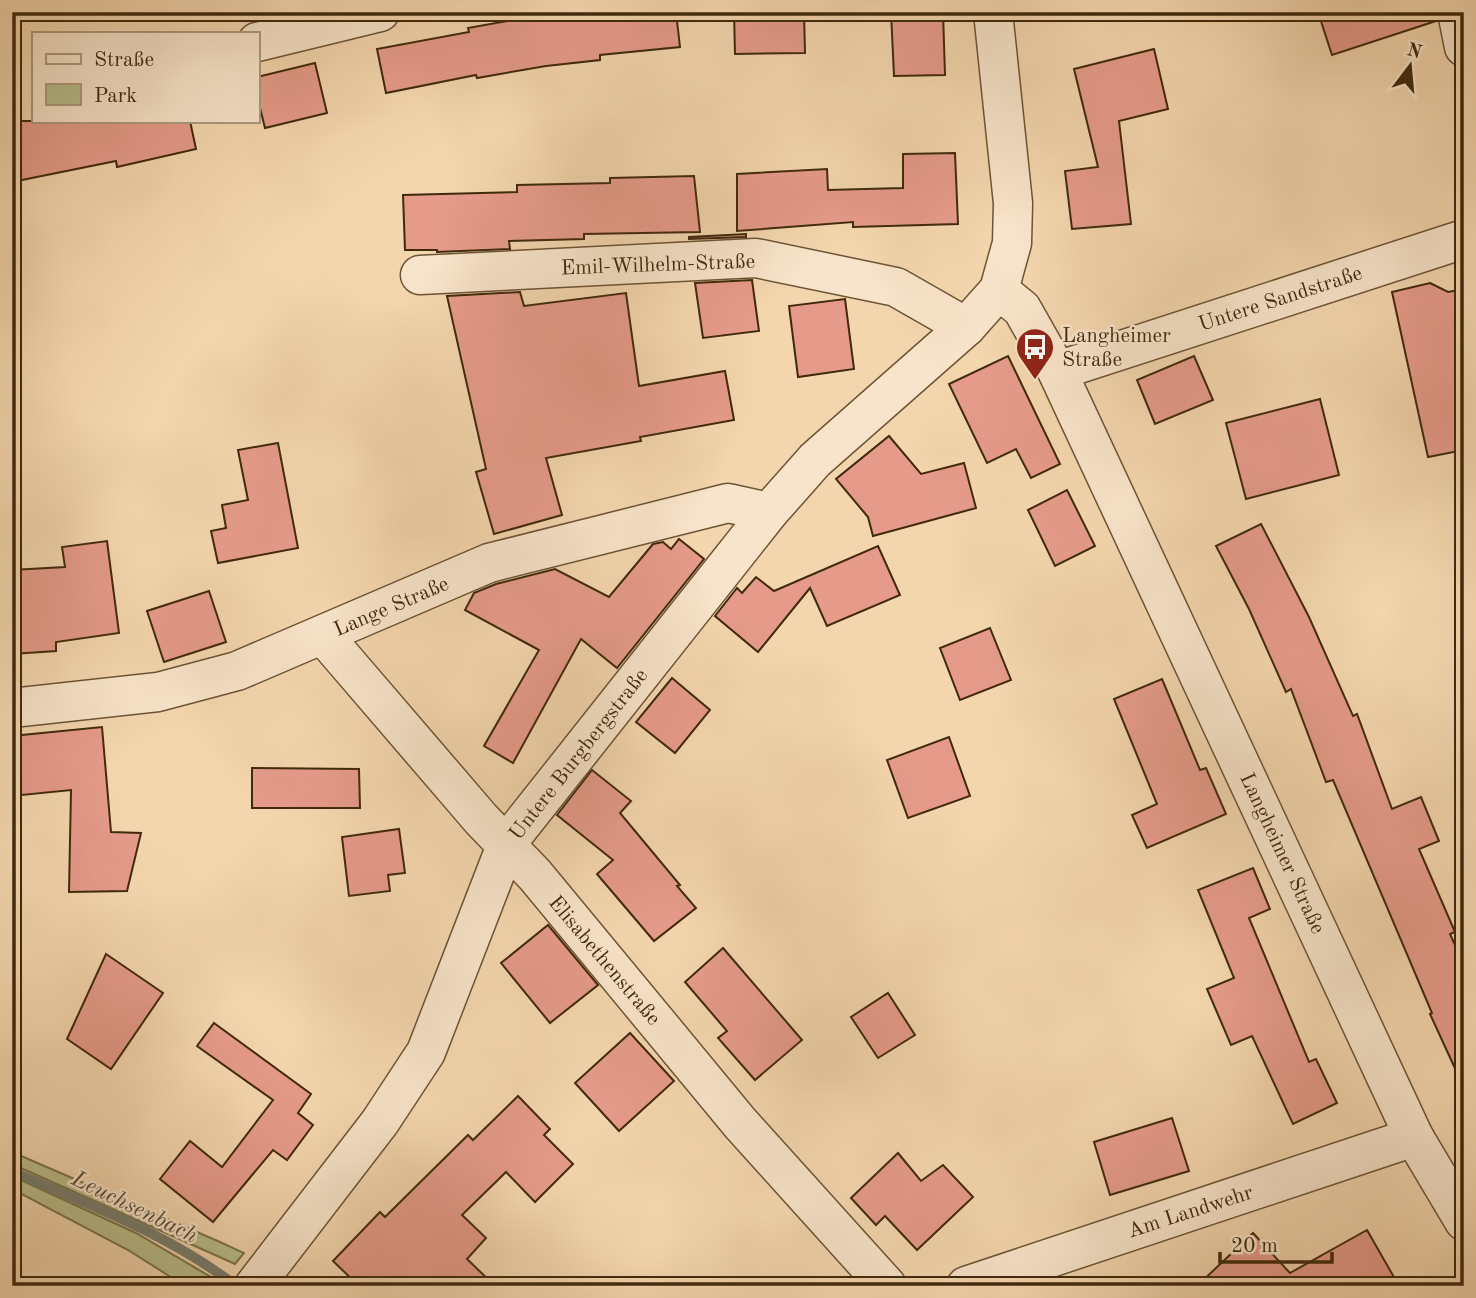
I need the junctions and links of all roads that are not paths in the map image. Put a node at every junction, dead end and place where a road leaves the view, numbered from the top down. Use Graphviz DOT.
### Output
graph roads {
  1 [pos="380,12"];
  2 [pos="993,12"];
  3 [pos="1457,12"];
  4 [pos="259,42"];
  5 [pos="1464,47"];
  6 [pos="1464,239"];
  7 [pos="421,275"];
  8 [pos="999,290"];
  9 [pos="966,327"];
  10 [pos="1057,371"];
  11 [pos="769,512"];
  12 [pos="323,635"];
  13 [pos="12,708"];
  14 [pos="507,843"];
  15 [pos="1414,1137"];
  16 [pos="1464,1221"];
  17 [pos="256,1283"];
  18 [pos="887,1286"];
  19 [pos="966,1286"];
  1 -- 4 [label="street"];
  2 -- 8 [label="street"];
  3 -- 5 [label="street"];
  6 -- 10 [label="street, Untere Sandstraße"];
  7 -- 9 [label="street, Emil-Wilhelm-Straße"];
  8 -- 9 [label="street, Untere Burgbergstraße"];
  8 -- 10 [label="street, Langheimer Straße"];
  9 -- 11 [label="street, Untere Burgbergstraße"];
  10 -- 15 [label="street, Langheimer Straße"];
  11 -- 12 [label="street, Lange Straße"];
  11 -- 14 [label="street, Untere Burgbergstraße"];
  12 -- 13 [label="street, Lange Straße"];
  12 -- 14 [label="street, Elisabethenstraße"];
  14 -- 17 [label="street, Untere Burgbergstraße"];
  14 -- 18 [label="street, Elisabethenstraße"];
  15 -- 16 [label="street, Langheimer Straße"];
  15 -- 19 [label="street, Am Landwehr"];
}
